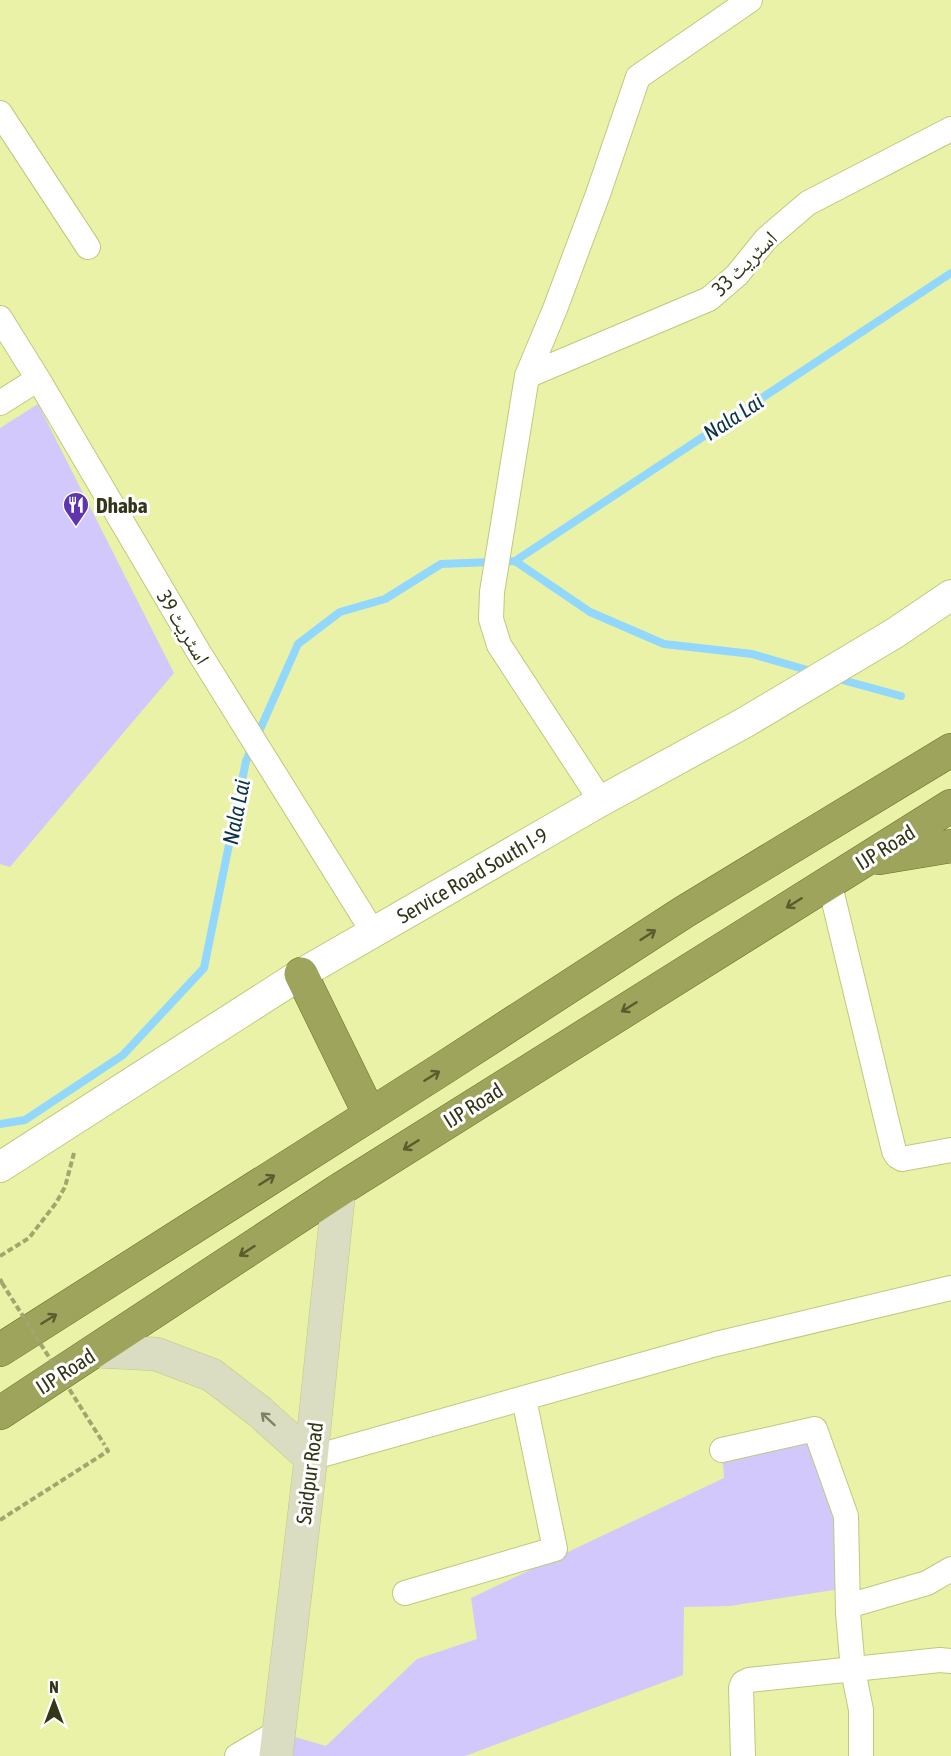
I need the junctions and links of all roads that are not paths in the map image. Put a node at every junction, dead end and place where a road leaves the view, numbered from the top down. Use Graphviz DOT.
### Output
graph roads {
  1 [pos="750,0"];
  2 [pos="0,113"];
  3 [pos="951,129"];
  4 [pos="88,247"];
  5 [pos="0,318"];
  6 [pos="527,376"];
  7 [pos="38,379"];
  8 [pos="0,403"];
  9 [pos="951,595"];
  10 [pos="951,729"];
  11 [pos="951,750"];
  12 [pos="878,794"];
  13 [pos="601,801"];
  14 [pos="951,806"];
  15 [pos="951,846"];
  16 [pos="864,861"];
  17 [pos="829,881"];
  18 [pos="373,932"];
  19 [pos="302,974"];
  20 [pos="370,1115"];
  21 [pos="951,1150"];
  22 [pos="0,1167"];
  23 [pos="339,1190"];
  24 [pos="951,1288"];
  25 [pos="0,1350"];
  26 [pos="95,1351"];
  27 [pos="524,1399"];
  28 [pos="0,1413"];
  29 [pos="722,1450"];
  30 [pos="311,1458"];
  31 [pos="951,1569"];
  32 [pos="405,1593"];
  33 [pos="848,1606"];
  34 [pos="951,1661"];
  35 [pos="853,1670"];
  36 [pos="277,1744"];
  37 [pos="237,1756"];
  38 [pos="744,1756"];
  39 [pos="861,1756"];
  1 -- 6 [label="street"];
  2 -- 4 [label="street"];
  3 -- 6 [label="street, اسٹریٹ 33"];
  5 -- 7 [label="street, اسٹریٹ 39"];
  6 -- 13 [label="street"];
  7 -- 8 [label="street"];
  7 -- 18 [label="street, اسٹریٹ 39"];
  9 -- 13 [label="street, Service Road South I-9"];
  10 -- 12 [label="highway"];
  11 -- 12 [label="highway"];
  20 -- 12 [label="highway, one-way"];
  13 -- 18 [label="street, Service Road South I-9"];
  14 -- 16 [label="highway, IJP Road"];
  15 -- 16 [label="highway"];
  16 -- 17 [label="highway, IJP Road"];
  17 -- 21 [label="street"];
  17 -- 23 [label="highway, IJP Road, one-way"];
  18 -- 19 [label="street, Service Road South I-9"];
  19 -- 20 [label="highway"];
  19 -- 22 [label="street, Service Road South I-9"];
  25 -- 20 [label="highway, one-way"];
  23 -- 26 [label="highway, IJP Road, one-way"];
  23 -- 30 [label="main road, Saidpur Road"];
  24 -- 27 [label="street"];
  26 -- 28 [label="highway, IJP Road"];
  30 -- 26 [label="main road, one-way"];
  27 -- 30 [label="street"];
  27 -- 32 [label="street"];
  29 -- 33 [label="street"];
  30 -- 36 [label="main road, Saidpur Road"];
  31 -- 33 [label="street"];
  33 -- 35 [label="street"];
  34 -- 35 [label="street"];
  35 -- 38 [label="street"];
  35 -- 39 [label="street"];
  36 -- 37 [label="street"];
}
